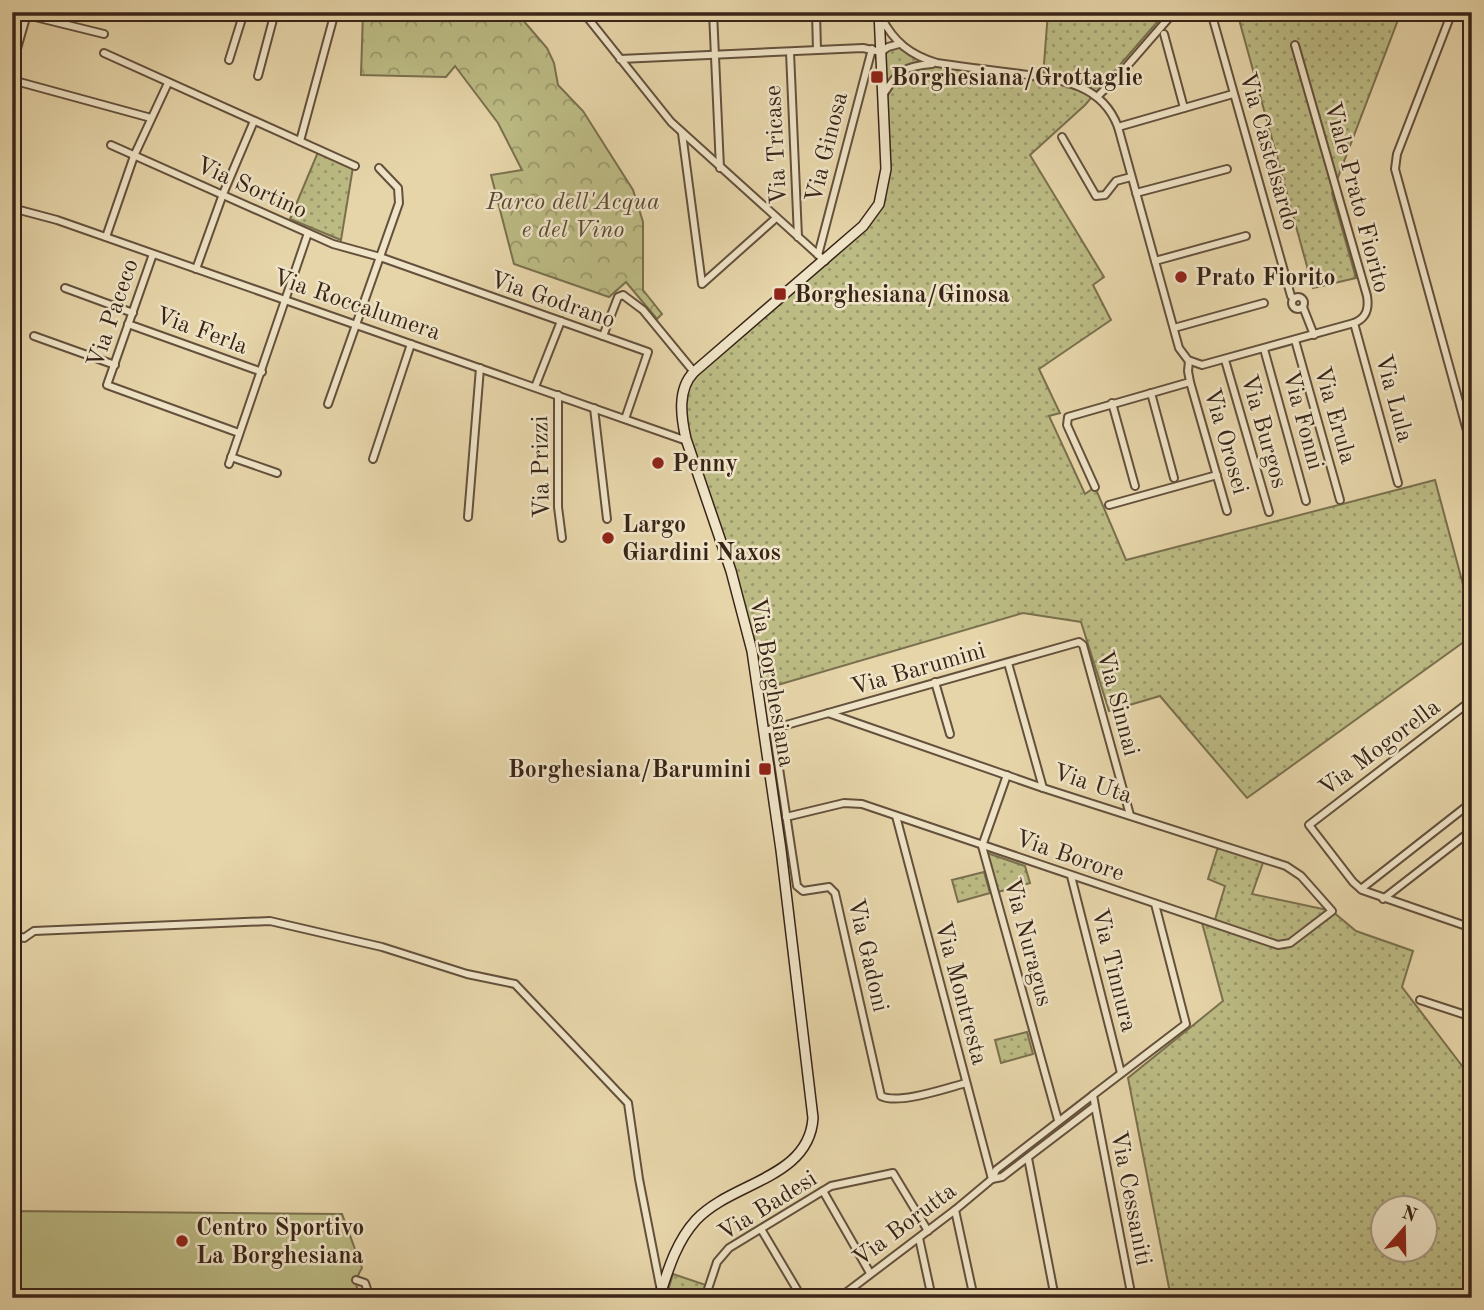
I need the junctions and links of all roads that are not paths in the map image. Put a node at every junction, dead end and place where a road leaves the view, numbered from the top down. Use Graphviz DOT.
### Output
graph roads {
  1 [pos="244,12"];
  2 [pos="275,12"];
  3 [pos="335,12"];
  4 [pos="583,12"];
  5 [pos="713,12"];
  6 [pos="816,12"];
  7 [pos="1174,12"];
  8 [pos="1211,12"];
  9 [pos="1452,12"];
  10 [pos="879,13"];
  11 [pos="27,14"];
  12 [pos="104,34"];
  13 [pos="1164,34"];
  14 [pos="900,44"];
  15 [pos="1295,45"];
  16 [pos="817,50"];
  17 [pos="876,50"];
  18 [pos="790,52"];
  19 [pos="104,54"];
  20 [pos="715,55"];
  21 [pos="620,59"];
  22 [pos="229,60"];
  23 [pos="937,63"];
  24 [pos="12,66"];
  25 [pos="882,66"];
  26 [pos="899,72"];
  27 [pos="258,76"];
  28 [pos="12,80"];
  29 [pos="168,83"];
  30 [pos="883,94"];
  31 [pos="1233,94"];
  32 [pos="1097,97"];
  33 [pos="1184,108"];
  34 [pos="151,118"];
  35 [pos="254,121"];
  36 [pos="1118,127"];
  37 [pos="682,133"];
  38 [pos="1062,137"];
  39 [pos="300,141"];
  40 [pos="111,145"];
  41 [pos="134,156"];
  42 [pos="355,166"];
  43 [pos="379,168"];
  44 [pos="720,168"];
  45 [pos="1227,169"];
  46 [pos="1131,177"];
  47 [pos="1136,193"];
  48 [pos="223,194"];
  49 [pos="12,208"];
  50 [pos="776,218"];
  51 [pos="308,233"];
  52 [pos="1246,236"];
  53 [pos="106,237"];
  54 [pos="798,237"];
  55 [pos="153,254"];
  56 [pos="380,257"];
  57 [pos="822,258"];
  58 [pos="1155,261"];
  59 [pos="195,269"];
  60 [pos="65,288"];
  61 [pos="286,300"];
  62 [pos="1264,303"];
  63 [pos="133,313"];
  64 [pos="561,321"];
  65 [pos="1354,323"];
  66 [pos="128,324"];
  67 [pos="357,325"];
  68 [pos="1174,328"];
  69 [pos="603,335"];
  70 [pos="1314,335"];
  71 [pos="34,336"];
  72 [pos="1295,340"];
  73 [pos="411,344"];
  74 [pos="1264,349"];
  75 [pos="1225,360"];
  76 [pos="1189,361"];
  77 [pos="115,365"];
  78 [pos="480,368"];
  79 [pos="262,372"];
  80 [pos="694,372"];
  81 [pos="1190,382"];
  82 [pos="535,387"];
  83 [pos="1151,393"];
  84 [pos="558,395"];
  85 [pos="1112,403"];
  86 [pos="328,404"];
  87 [pos="594,408"];
  88 [pos="625,419"];
  89 [pos="239,433"];
  90 [pos="687,441"];
  91 [pos="1472,449"];
  92 [pos="373,459"];
  93 [pos="277,473"];
  94 [pos="1217,475"];
  95 [pos="1174,478"];
  96 [pos="1398,483"];
  97 [pos="1135,486"];
  98 [pos="1095,487"];
  99 [pos="1340,500"];
  100 [pos="1306,501"];
  101 [pos="1109,505"];
  102 [pos="1227,511"];
  103 [pos="1269,512"];
  104 [pos="468,517"];
  105 [pos="607,519"];
  106 [pos="562,538"];
  107 [pos="1081,642"];
  108 [pos="1008,663"];
  109 [pos="935,682"];
  110 [pos="1472,700"];
  111 [pos="828,713"];
  112 [pos="769,730"];
  113 [pos="950,734"];
  114 [pos="1007,775"];
  115 [pos="1043,788"];
  116 [pos="1472,802"];
  117 [pos="896,816"];
  118 [pos="1130,816"];
  119 [pos="786,817"];
  120 [pos="1472,830"];
  121 [pos="982,846"];
  122 [pos="1071,876"];
  123 [pos="1361,889"];
  124 [pos="1383,899"];
  125 [pos="1155,904"];
  126 [pos="1332,911"];
  127 [pos="1472,928"];
  128 [pos="12,933"];
  129 [pos="1420,1000"];
  130 [pos="1472,1017"];
  131 [pos="1121,1073"];
  132 [pos="966,1083"];
  133 [pos="1093,1095"];
  134 [pos="1095,1106"];
  135 [pos="1058,1120"];
  136 [pos="1028,1158"];
  137 [pos="992,1179"];
  138 [pos="822,1191"];
  139 [pos="956,1210"];
  140 [pos="761,1229"];
  141 [pos="928,1231"];
  142 [pos="919,1238"];
  143 [pos="870,1273"];
  144 [pos="356,1280"];
  145 [pos="660,1295"];
  146 [pos="370,1298"];
  147 [pos="705,1298"];
  148 [pos="802,1298"];
  149 [pos="839,1298"];
  150 [pos="932,1298"];
  151 [pos="974,1298"];
  152 [pos="1055,1298"];
  153 [pos="1132,1298"];
  1 -- 22 [label="street"];
  2 -- 27 [label="street"];
  3 -- 39 [label="street"];
  4 -- 21 [label="street"];
  5 -- 20 [label="street"];
  6 -- 16 [label="street"];
  7 -- 32 [label="street"];
  8 -- 31 [label="street, Via Castelsardo"];
  9 -- 91 [label="street"];
  10 -- 14 [label="street"];
  10 -- 17 [label="street"];
  11 -- 12 [label="street"];
  11 -- 24 [label="street"];
  13 -- 33 [label="street"];
  14 -- 17 [label="street"];
  14 -- 23 [label="street"];
  15 -- 65 [label="street, Viale Prato Fiorito"];
  16 -- 17 [label="street"];
  16 -- 18 [label="street"];
  17 -- 25 [label="street"];
  17 -- 57 [label="street, Via Ginosa"];
  18 -- 20 [label="street"];
  18 -- 54 [label="street, Via Tricase"];
  19 -- 29 [label="street"];
  20 -- 21 [label="street"];
  20 -- 44 [label="street"];
  21 -- 37 [label="street"];
  23 -- 26 [label="street"];
  23 -- 32 [label="street"];
  25 -- 26 [label="street"];
  25 -- 30 [label="street"];
  26 -- 30 [label="street"];
  28 -- 34 [label="street"];
  29 -- 34 [label="street"];
  29 -- 35 [label="street"];
  30 -- 57 [label="street"];
  31 -- 33 [label="street"];
  31 -- 70 [label="street, Via Castelsardo"];
  32 -- 36 [label="street"];
  33 -- 36 [label="street"];
  34 -- 41 [label="street"];
  35 -- 39 [label="street"];
  35 -- 48 [label="street"];
  36 -- 46 [label="street"];
  37 -- 44 [label="street"];
  37 -- 50 [label="street"];
  38 -- 46 [label="street"];
  39 -- 42 [label="street"];
  40 -- 41 [label="street, Via Sortino"];
  41 -- 48 [label="street, Via Sortino"];
  41 -- 53 [label="street"];
  43 -- 56 [label="street"];
  44 -- 50 [label="street"];
  45 -- 47 [label="street"];
  46 -- 47 [label="street"];
  47 -- 58 [label="street"];
  48 -- 51 [label="street, Via Sortino"];
  48 -- 59 [label="street"];
  49 -- 53 [label="street, Via Roccalumera"];
  50 -- 54 [label="street"];
  51 -- 56 [label="street, Via Sortino"];
  51 -- 61 [label="street"];
  52 -- 58 [label="street"];
  53 -- 55 [label="street, Via Roccalumera"];
  54 -- 57 [label="street"];
  55 -- 59 [label="street, Via Roccalumera"];
  55 -- 63 [label="street, Via Paceco"];
  56 -- 64 [label="street, Via Godrano"];
  56 -- 67 [label="street"];
  57 -- 80 [label="street"];
  58 -- 68 [label="street"];
  59 -- 61 [label="street, Via Roccalumera"];
  60 -- 63 [label="street"];
  61 -- 67 [label="street, Via Roccalumera"];
  61 -- 79 [label="street"];
  62 -- 68 [label="street"];
  63 -- 66 [label="street, Via Paceco"];
  64 -- 69 [label="street, Via Godrano"];
  64 -- 82 [label="street"];
  65 -- 70 [label="street, Viale Prato Fiorito"];
  65 -- 96 [label="street, Via Lula"];
  66 -- 77 [label="street, Via Paceco"];
  66 -- 79 [label="street, Via Ferla"];
  67 -- 73 [label="street, Via Roccalumera"];
  67 -- 86 [label="street"];
  68 -- 76 [label="street"];
  69 -- 80 [label="street"];
  69 -- 88 [label="street, Via Godrano"];
  70 -- 72 [label="street, Viale Prato Fiorito"];
  71 -- 77 [label="street"];
  72 -- 74 [label="street, Viale Prato Fiorito"];
  72 -- 99 [label="street, Via Erula"];
  73 -- 78 [label="street, Via Roccalumera"];
  73 -- 92 [label="street"];
  74 -- 75 [label="street, Viale Prato Fiorito"];
  74 -- 100 [label="street, Via Fonni"];
  75 -- 76 [label="street, Viale Prato Fiorito"];
  75 -- 103 [label="street, Via Burgos"];
  76 -- 81 [label="street, Via Orosei"];
  77 -- 89 [label="street, Via Paceco"];
  78 -- 82 [label="street, Via Roccalumera"];
  78 -- 104 [label="street"];
  79 -- 89 [label="street"];
  80 -- 90 [label="street, Via Borghesiana"];
  81 -- 83 [label="street"];
  81 -- 94 [label="street, Via Orosei"];
  82 -- 84 [label="street, Via Roccalumera"];
  83 -- 85 [label="street"];
  83 -- 95 [label="street"];
  84 -- 87 [label="street, Via Roccalumera"];
  84 -- 106 [label="street, Via Prizzi"];
  85 -- 97 [label="street"];
  85 -- 98 [label="street"];
  87 -- 88 [label="street, Via Roccalumera"];
  87 -- 105 [label="street"];
  88 -- 90 [label="street, Via Roccalumera"];
  89 -- 93 [label="street"];
  90 -- 112 [label="street, Via Borghesiana"];
  94 -- 101 [label="street"];
  94 -- 102 [label="street, Via Orosei"];
  107 -- 108 [label="street, Via Barumini"];
  107 -- 118 [label="street, Via Sinnai"];
  108 -- 109 [label="street, Via Barumini"];
  108 -- 115 [label="street"];
  109 -- 111 [label="street, Via Barumini"];
  109 -- 113 [label="street"];
  110 -- 123 [label="street, Via Mogorella"];
  111 -- 112 [label="street, Via Barumini"];
  111 -- 114 [label="street, Via Uta"];
  112 -- 119 [label="street, Via Gadoni"];
  112 -- 145 [label="street, Via Borghesiana"];
  114 -- 115 [label="street, Via Uta"];
  114 -- 121 [label="street"];
  115 -- 118 [label="street, Via Uta"];
  116 -- 123 [label="street"];
  117 -- 119 [label="street, Via Borore"];
  117 -- 121 [label="street, Via Borore"];
  117 -- 132 [label="street, Via Montresta"];
  118 -- 126 [label="street, Via Uta"];
  119 -- 132 [label="street, Via Gadoni"];
  120 -- 124 [label="street"];
  121 -- 122 [label="street, Via Borore"];
  121 -- 135 [label="street, Via Nuragus"];
  122 -- 125 [label="street, Via Borore"];
  122 -- 131 [label="street, Via Tinnura"];
  123 -- 124 [label="street"];
  124 -- 127 [label="street"];
  125 -- 126 [label="street, Via Borore"];
  125 -- 131 [label="street, Via Borutta"];
  128 -- 145 [label="street"];
  129 -- 130 [label="street"];
  131 -- 133 [label="street, Via Borutta"];
  132 -- 137 [label="street, Via Montresta"];
  133 -- 134 [label="street"];
  133 -- 135 [label="street, Via Borutta"];
  134 -- 136 [label="street, Via Borutta"];
  134 -- 153 [label="street, Via Cessaniti"];
  135 -- 137 [label="street, Via Borutta"];
  136 -- 137 [label="street, Via Borutta"];
  136 -- 152 [label="street"];
  137 -- 139 [label="street, Via Borutta"];
  138 -- 140 [label="street, Via Badesi"];
  138 -- 141 [label="street, Via Badesi"];
  138 -- 143 [label="street"];
  139 -- 141 [label="street, Via Borutta"];
  139 -- 151 [label="street"];
  140 -- 147 [label="street, Via Badesi"];
  140 -- 148 [label="street"];
  141 -- 142 [label="street, Via Borutta"];
  142 -- 143 [label="street, Via Borutta"];
  142 -- 150 [label="street"];
  143 -- 149 [label="street, Via Borutta"];
  144 -- 146 [label="street"];
}
